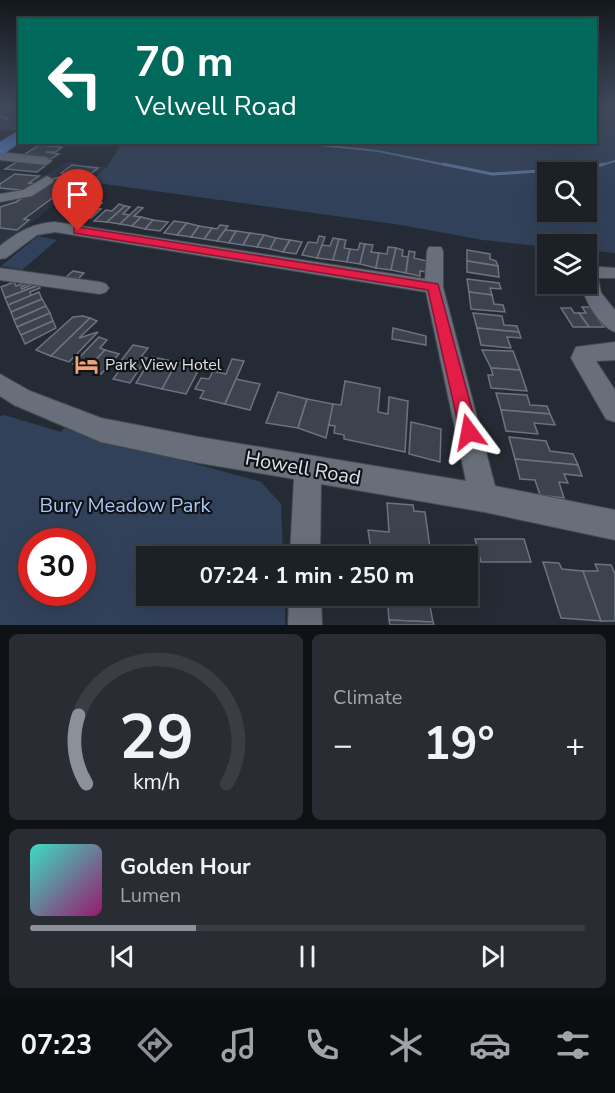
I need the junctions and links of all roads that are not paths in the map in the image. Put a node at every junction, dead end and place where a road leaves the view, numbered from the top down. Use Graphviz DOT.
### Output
graph roads {
  1 [pos="18,136"];
  2 [pos="0,150"];
  3 [pos="0,156"];
  4 [pos="46,161"];
  5 [pos="46,180"];
  6 [pos="0,198"];
  7 [pos="435,251"];
  8 [pos="0,254"];
  9 [pos="597,273"];
  10 [pos="611,273"];
  11 [pos="0,274"];
  12 [pos="434,287"];
  13 [pos="100,288"];
  14 [pos="592,294"];
  15 [pos="615,324"];
  16 [pos="615,351"];
  17 [pos="0,384"];
  18 [pos="615,411"];
  19 [pos="308,470"];
  20 [pos="484,498"];
  21 [pos="615,525"];
  22 [pos="305,546"];
  23 [pos="305,606"];
  24 [pos="305,625"];
  1 -- 2 [label="main road"];
  3 -- 4 [label="street"];
  5 -- 6 [label="street"];
  7 -- 12 [label="street"];
  8 -- 12 [label="street"];
  9 -- 10 [label="street"];
  11 -- 13 [label="street"];
  12 -- 20 [label="street"];
  14 -- 15 [label="street"];
  16 -- 18 [label="street"];
  17 -- 19 [label="street, Howell Road"];
  19 -- 20 [label="street, Howell Road"];
  19 -- 22 [label="street"];
  20 -- 21 [label="street, Howell Road"];
  23 -- 24 [label="street"];
}
